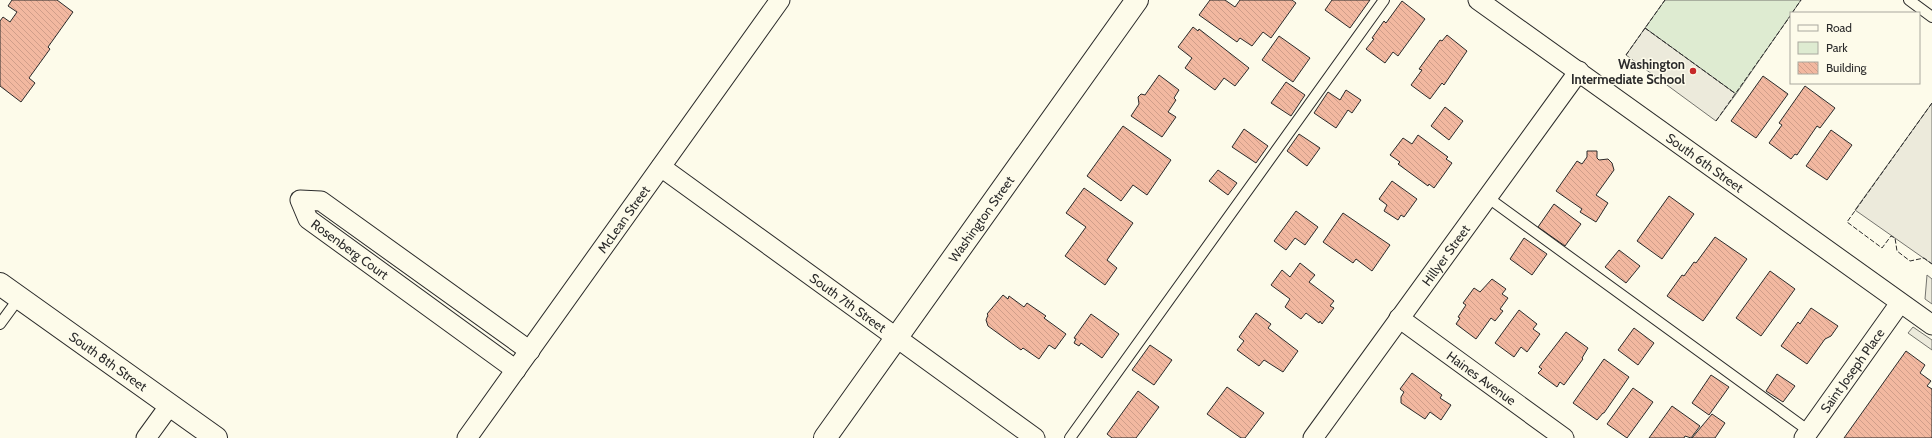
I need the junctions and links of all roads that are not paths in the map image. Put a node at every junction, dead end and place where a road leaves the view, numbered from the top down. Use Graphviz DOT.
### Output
graph roads {
  1 [pos="780,0"];
  2 [pos="1137,0"];
  3 [pos="1384,0"];
  4 [pos="1478,0"];
  5 [pos="1909,0"];
  6 [pos="1932,17"];
  7 [pos="1579,71"];
  8 [pos="662,167"];
  9 [pos="1487,197"];
  10 [pos="0,284"];
  11 [pos="20,298"];
  12 [pos="1900,303"];
  13 [pos="1399,318"];
  14 [pos="0,324"];
  15 [pos="1932,325"];
  16 [pos="897,338"];
  17 [pos="530,351"];
  18 [pos="516,370"];
  19 [pos="170,405"];
  20 [pos="1806,434"];
  21 [pos="146,438"];
  22 [pos="216,438"];
  23 [pos="467,438"];
  24 [pos="825,438"];
  25 [pos="1035,438"];
  26 [pos="1070,438"];
  27 [pos="1313,438"];
  28 [pos="1564,438"];
  1 -- 8 [label="street, McLean Street"];
  2 -- 16 [label="street, Washington Street"];
  3 -- 26 [label="lane"];
  4 -- 7 [label="street, South 6th Street"];
  5 -- 6 [label="lane"];
  7 -- 9 [label="street, Hillyer Street"];
  7 -- 12 [label="street, South 6th Street"];
  8 -- 16 [label="street, South 7th Street"];
  8 -- 17 [label="street, McLean Street"];
  9 -- 13 [label="street, Hillyer Street"];
  9 -- 20 [label="lane"];
  10 -- 11 [label="street, South 8th Street"];
  11 -- 14 [label="lane"];
  11 -- 19 [label="street, South 8th Street"];
  12 -- 15 [label="street, South 6th Street"];
  12 -- 20 [label="street, Saint Joseph Place"];
  13 -- 27 [label="street, Hillyer Street"];
  13 -- 28 [label="street, Haines Avenue"];
  16 -- 24 [label="street, Washington Street"];
  16 -- 25 [label="street, South 7th Street"];
  17 -- 18 [label="street, McLean Street"];
  17 -- 18 [label="street, Rosenberg Court"];
  18 -- 23 [label="street, McLean Street"];
  19 -- 21 [label="street"];
  19 -- 22 [label="street, South 8th Street"];
}
